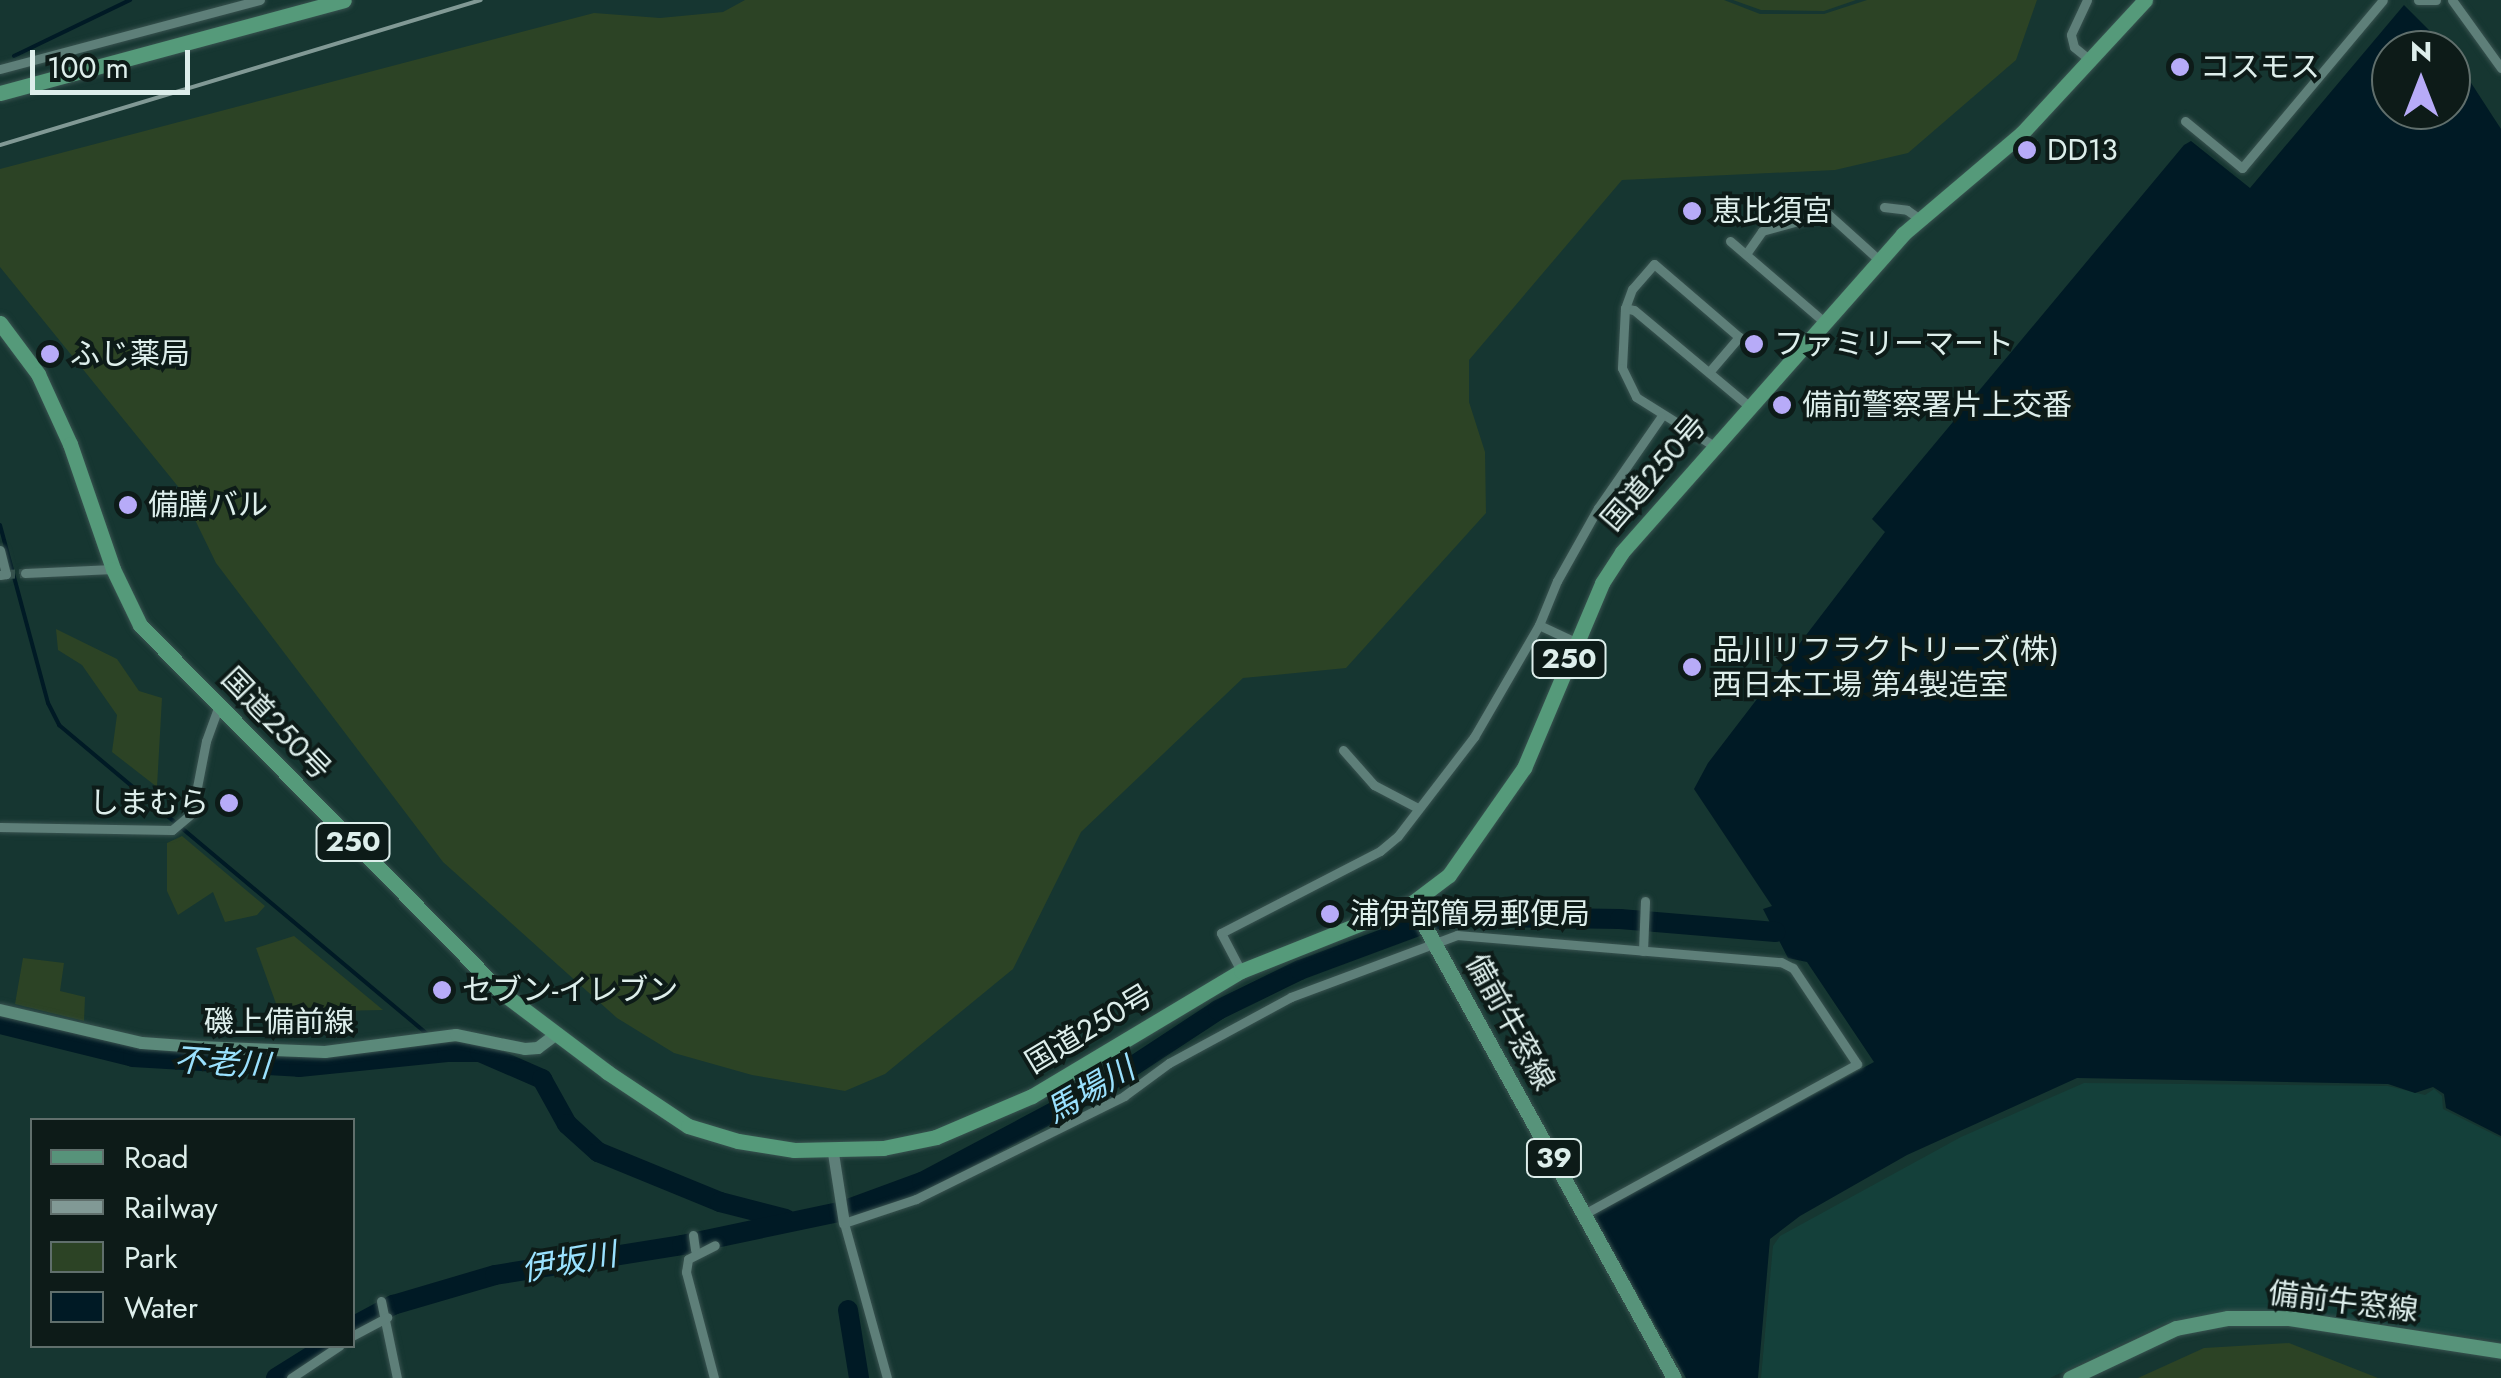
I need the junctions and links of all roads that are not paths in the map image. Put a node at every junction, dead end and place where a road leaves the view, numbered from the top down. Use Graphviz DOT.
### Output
graph roads {
  1 [pos="260,0"];
  2 [pos="344,0"];
  3 [pos="2087,0"];
  4 [pos="2145,0"];
  5 [pos="2384,0"];
  6 [pos="2418,0"];
  7 [pos="2436,0"];
  8 [pos="2452,0"];
  9 [pos="2090,60"];
  10 [pos="2501,68"];
  11 [pos="0,69"];
  12 [pos="0,93"];
  13 [pos="2186,122"];
  14 [pos="1884,206"];
  15 [pos="1920,220"];
  16 [pos="1730,241"];
  17 [pos="1746,254"];
  18 [pos="1879,260"];
  19 [pos="1625,308"];
  20 [pos="1824,321"];
  21 [pos="0,323"];
  22 [pos="1710,371"];
  23 [pos="1749,406"];
  24 [pos="1661,418"];
  25 [pos="1714,446"];
  26 [pos="0,550"];
  27 [pos="113,569"];
  28 [pos="26,573"];
  29 [pos="0,574"];
  30 [pos="1539,624"];
  31 [pos="1576,642"];
  32 [pos="219,705"];
  33 [pos="1342,750"];
  34 [pos="1418,808"];
  35 [pos="0,827"];
  36 [pos="1645,901"];
  37 [pos="1414,906"];
  38 [pos="1434,941"];
  39 [pos="1644,948"];
  40 [pos="1241,971"];
  41 [pos="0,1010"];
  42 [pos="555,1035"];
  43 [pos="833,1152"];
  44 [pos="1584,1214"];
  45 [pos="844,1220"];
  46 [pos="715,1246"];
  47 [pos="355,1333"];
  48 [pos="336,1348"];
  49 [pos="2501,1351"];
  50 [pos="291,1378"];
  51 [pos="397,1378"];
  52 [pos="714,1378"];
  53 [pos="887,1378"];
  54 [pos="1674,1378"];
  55 [pos="2070,1378"];
  1 -- 11 [label="street"];
  2 -- 12 [label="highway"];
  3 -- 9 [label="street"];
  4 -- 9 [label="highway, 国道250号 / 250"];
  5 -- 13 [label="street"];
  6 -- 7 [label="street"];
  8 -- 10 [label="street"];
  9 -- 15 [label="highway, 国道250号 / 250"];
  14 -- 15 [label="street"];
  15 -- 18 [label="highway, 国道250号 / 250"];
  16 -- 17 [label="street"];
  17 -- 18 [label="street"];
  17 -- 20 [label="street"];
  18 -- 20 [label="highway, 国道250号 / 250"];
  19 -- 22 [label="street"];
  19 -- 22 [label="street"];
  19 -- 24 [label="street"];
  20 -- 23 [label="highway, 国道250号 / 250"];
  21 -- 27 [label="highway, 国道250号 / 250"];
  22 -- 23 [label="street"];
  23 -- 25 [label="highway, 国道250号 / 250"];
  24 -- 25 [label="street"];
  24 -- 30 [label="street"];
  25 -- 31 [label="highway, 国道250号 / 250"];
  26 -- 29 [label="street"];
  27 -- 28 [label="street"];
  27 -- 32 [label="highway, 国道250号 / 250"];
  30 -- 31 [label="street"];
  30 -- 34 [label="street"];
  31 -- 37 [label="highway, 国道250号 / 250"];
  32 -- 35 [label="street"];
  32 -- 42 [label="highway, 国道250号 / 250"];
  33 -- 34 [label="street"];
  34 -- 40 [label="street"];
  36 -- 39 [label="street"];
  37 -- 38 [label="main road, 備前牛窓線 / 39"];
  37 -- 40 [label="highway, 国道250号 / 250"];
  38 -- 39 [label="street"];
  38 -- 44 [label="main road, 備前牛窓線 / 39"];
  38 -- 45 [label="street"];
  39 -- 44 [label="street"];
  40 -- 43 [label="highway, 国道250号 / 250"];
  41 -- 42 [label="main road, 磯上備前線"];
  42 -- 43 [label="highway, 国道250号 / 250"];
  43 -- 45 [label="street"];
  44 -- 54 [label="main road, 備前牛窓線 / 39"];
  45 -- 53 [label="street"];
  46 -- 52 [label="street"];
  47 -- 51 [label="street"];
  48 -- 50 [label="street"];
  49 -- 55 [label="main road, 備前牛窓線"];
}
